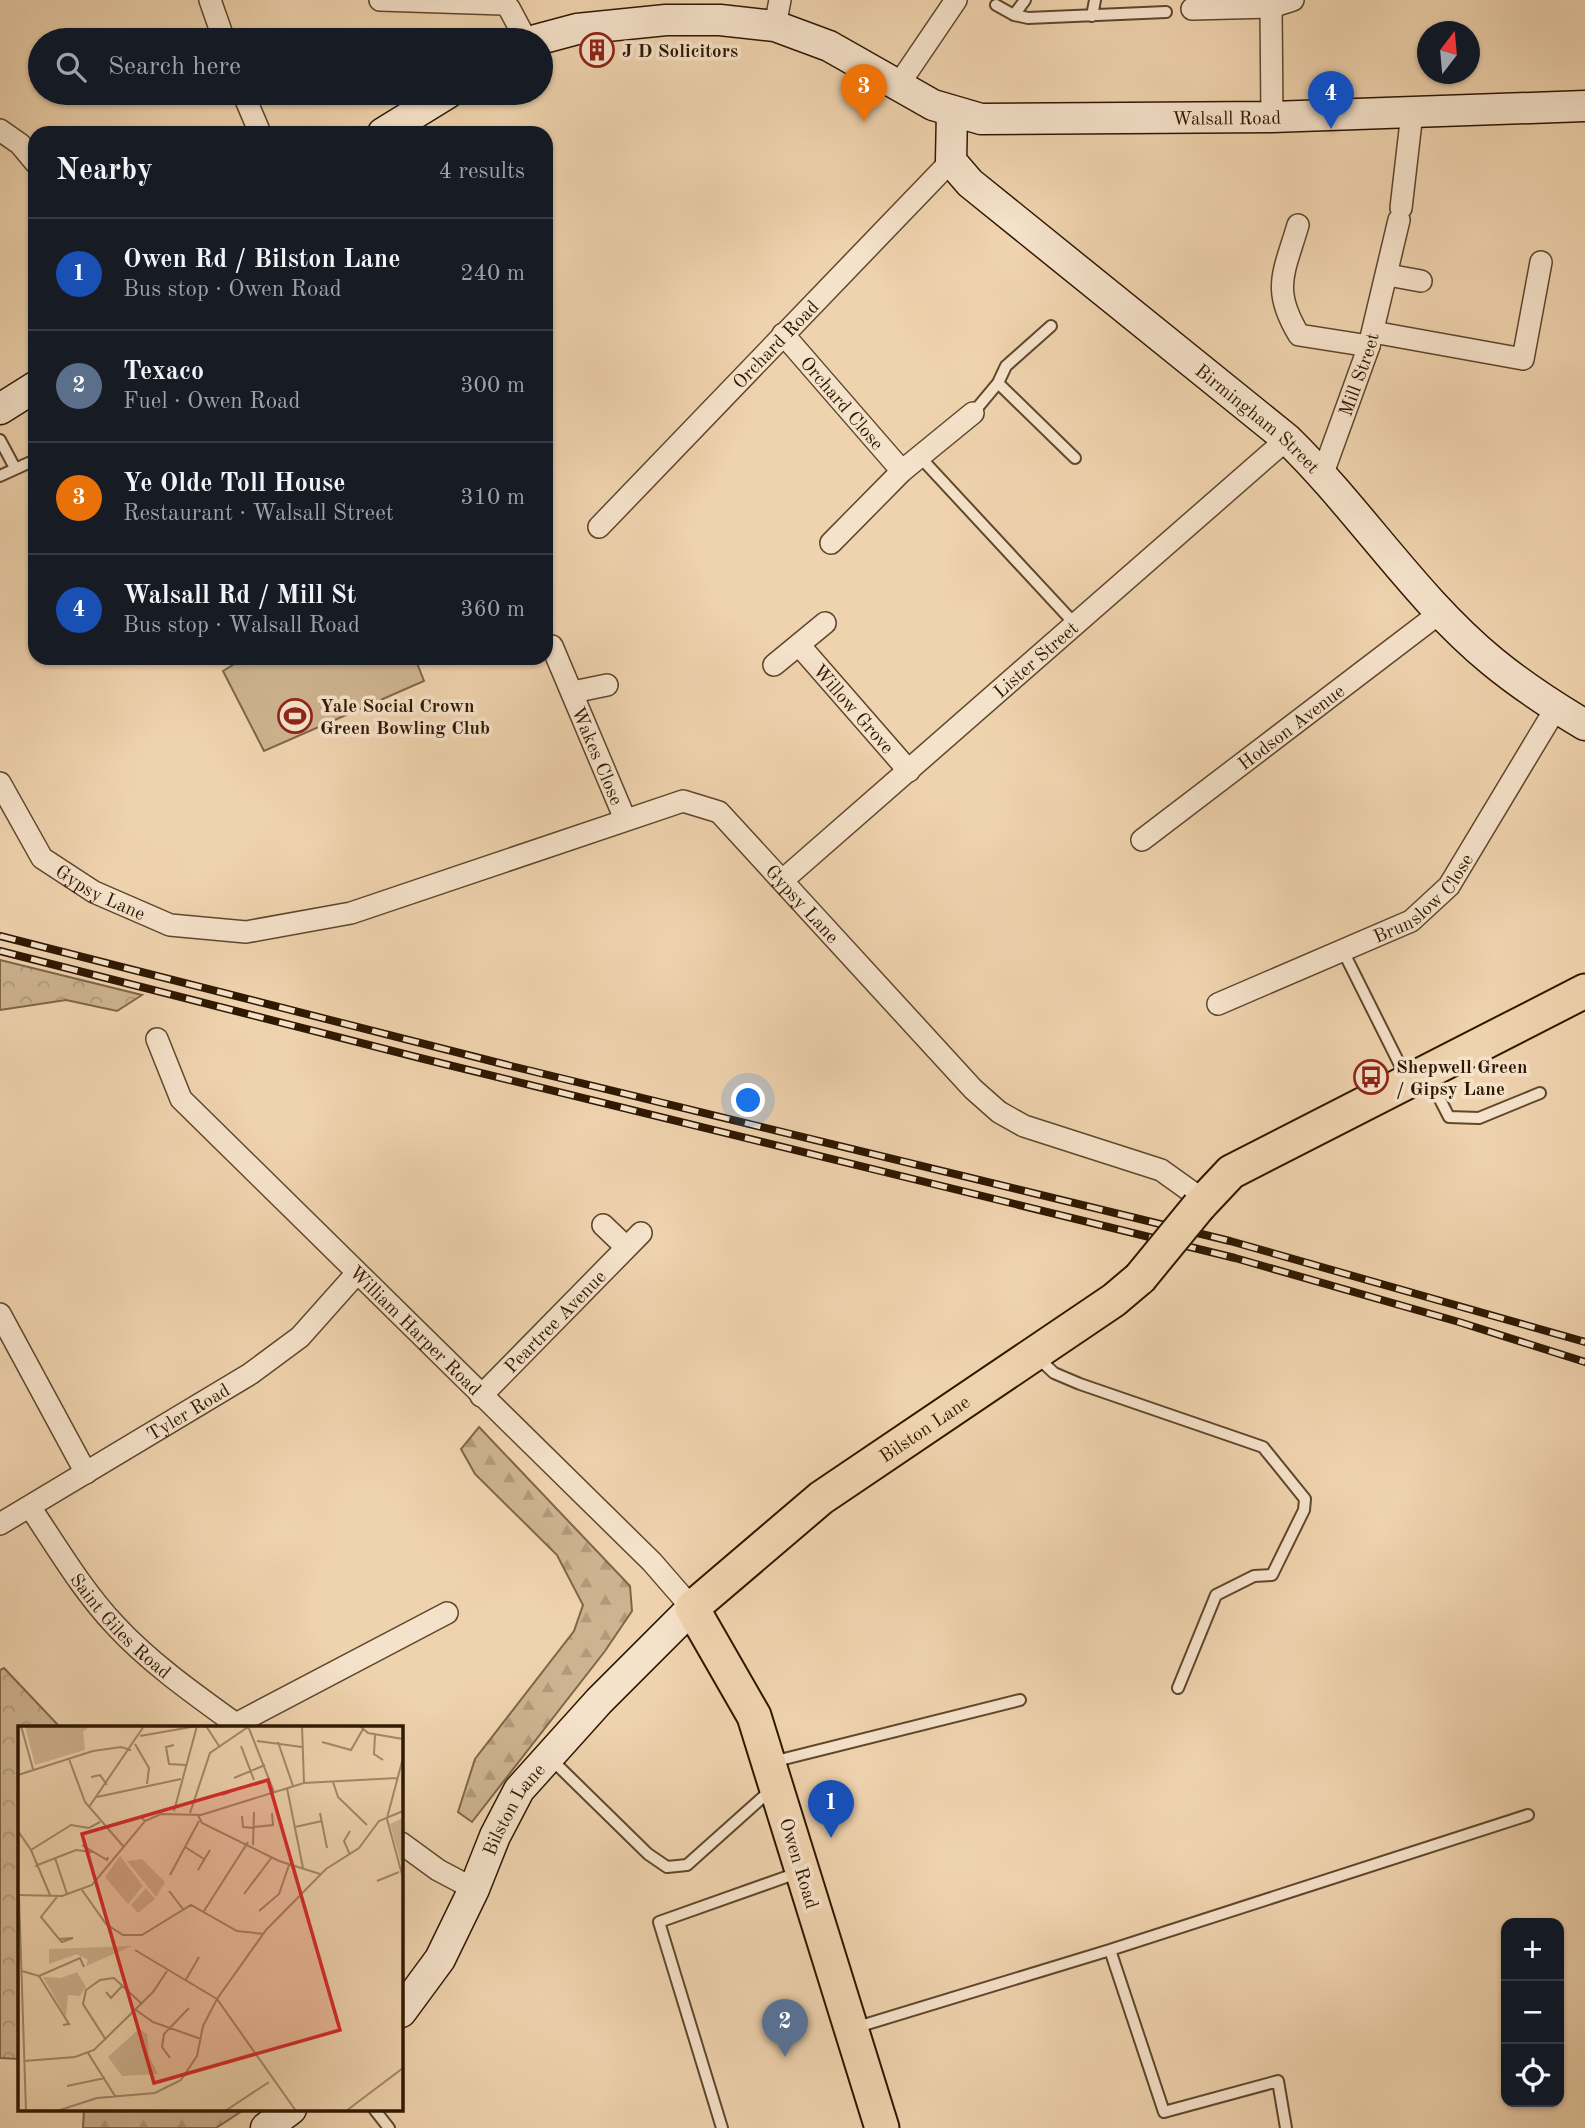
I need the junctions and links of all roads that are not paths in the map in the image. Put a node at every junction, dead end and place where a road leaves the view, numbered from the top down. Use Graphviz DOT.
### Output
graph roads {
  1 [pos="209,0"];
  2 [pos="380,0"];
  3 [pos="956,0"];
  4 [pos="1025,0"];
  5 [pos="1095,0"];
  6 [pos="1293,0"];
  7 [pos="504,2"];
  8 [pos="996,5"];
  9 [pos="1271,7"];
  10 [pos="1192,9"];
  11 [pos="1166,12"];
  12 [pos="778,13"];
  13 [pos="1014,15"];
  14 [pos="1092,16"];
  15 [pos="220,28"];
  16 [pos="520,28"];
  17 [pos="553,35"];
  18 [pos="899,85"];
  19 [pos="248,105"];
  20 [pos="428,105"];
  21 [pos="1585,106"];
  22 [pos="952,112"];
  23 [pos="1412,113"];
  24 [pos="1272,117"];
  25 [pos="257,126"];
  26 [pos="394,126"];
  27 [pos="0,130"];
  28 [pos="0,149"];
  29 [pos="28,154"];
  30 [pos="28,160"];
  31 [pos="951,161"];
  32 [pos="1298,225"];
  33 [pos="1541,262"];
  34 [pos="1388,275"];
  35 [pos="1421,281"];
  36 [pos="1051,326"];
  37 [pos="783,334"];
  38 [pos="1371,339"];
  39 [pos="998,383"];
  40 [pos="28,391"];
  41 [pos="0,409"];
  42 [pos="973,414"];
  43 [pos="1287,439"];
  44 [pos="0,440"];
  45 [pos="920,457"];
  46 [pos="1075,458"];
  47 [pos="28,463"];
  48 [pos="15,468"];
  49 [pos="902,471"];
  50 [pos="1323,474"];
  51 [pos="0,475"];
  52 [pos="599,527"];
  53 [pos="831,543"];
  54 [pos="1441,612"];
  55 [pos="825,622"];
  56 [pos="1074,623"];
  57 [pos="799,645"];
  58 [pos="553,648"];
  59 [pos="774,665"];
  60 [pos="607,685"];
  61 [pos="572,692"];
  62 [pos="1556,708"];
  63 [pos="1585,725"];
  64 [pos="909,771"];
  65 [pos="0,782"];
  66 [pos="625,819"];
  67 [pos="1142,840"];
  68 [pos="784,879"];
  69 [pos="1343,951"];
  70 [pos="1585,990"];
  71 [pos="1218,1004"];
  72 [pos="157,1039"];
  73 [pos="1416,1075"];
  74 [pos="1540,1093"];
  75 [pos="1201,1203"];
  76 [pos="603,1225"];
  77 [pos="356,1273"];
  78 [pos="0,1314"];
  79 [pos="1034,1354"];
  80 [pos="481,1396"];
  81 [pos="86,1473"];
  82 [pos="30,1507"];
  83 [pos="0,1524"];
  84 [pos="692,1608"];
  85 [pos="447,1613"];
  86 [pos="1178,1688"];
  87 [pos="1020,1700"];
  88 [pos="235,1726"];
  89 [pos="550,1758"];
  90 [pos="772,1774"];
  91 [pos="1528,1815"];
  92 [pos="402,1844"];
  93 [pos="802,1871"];
  94 [pos="474,1889"];
  95 [pos="1110,1950"];
  96 [pos="402,2011"];
  97 [pos="851,2028"];
  98 [pos="289,2110"];
  99 [pos="375,2110"];
  100 [pos="266,2128"];
  101 [pos="389,2128"];
  102 [pos="722,2128"];
  103 [pos="883,2128"];
  104 [pos="1286,2128"];
  1 -- 15 [label="street"];
  2 -- 7 [label="street"];
  3 -- 18 [label="street"];
  4 -- 13 [label="lane"];
  5 -- 14 [label="lane"];
  6 -- 9 [label="street"];
  7 -- 16 [label="street"];
  8 -- 13 [label="lane"];
  9 -- 10 [label="street"];
  9 -- 24 [label="street"];
  11 -- 14 [label="lane"];
  12 -- 17 [label="main road, Walsall Road"];
  12 -- 18 [label="main road, Walsall Road"];
  13 -- 14 [label="lane"];
  18 -- 22 [label="main road, Walsall Road"];
  19 -- 25 [label="street"];
  20 -- 26 [label="main road"];
  21 -- 23 [label="main road, Walsall Road"];
  22 -- 24 [label="main road, Walsall Road"];
  22 -- 31 [label="main road"];
  23 -- 24 [label="main road, Walsall Road"];
  23 -- 34 [label="street, Mill Street"];
  27 -- 29 [label="street"];
  28 -- 30 [label="street"];
  31 -- 37 [label="street, Orchard Road"];
  31 -- 43 [label="main road, Birmingham Street"];
  32 -- 38 [label="street"];
  33 -- 38 [label="street"];
  34 -- 35 [label="street"];
  34 -- 38 [label="street, Mill Street"];
  36 -- 39 [label="lane"];
  37 -- 49 [label="street, Orchard Close"];
  37 -- 52 [label="street, Orchard Road"];
  38 -- 50 [label="street, Mill Street"];
  39 -- 42 [label="lane"];
  39 -- 46 [label="lane"];
  40 -- 41 [label="main road"];
  42 -- 45 [label="street"];
  43 -- 50 [label="main road, Birmingham Street"];
  43 -- 56 [label="street, Lister Street"];
  44 -- 48 [label="lane"];
  45 -- 49 [label="street"];
  45 -- 56 [label="lane"];
  47 -- 48 [label="lane"];
  48 -- 51 [label="lane"];
  49 -- 53 [label="street"];
  50 -- 54 [label="main road, Birmingham Street"];
  54 -- 62 [label="main road, Birmingham Street"];
  54 -- 67 [label="street, Hodson Avenue"];
  55 -- 57 [label="street, Willow Grove"];
  56 -- 64 [label="street, Lister Street"];
  57 -- 59 [label="street, Willow Grove"];
  57 -- 64 [label="street, Willow Grove"];
  58 -- 61 [label="street, Wakes Close"];
  60 -- 61 [label="street, Wakes Close"];
  61 -- 66 [label="street, Wakes Close"];
  62 -- 63 [label="main road, Birmingham Street"];
  62 -- 69 [label="street, Brunslow Close"];
  64 -- 68 [label="street, Lister Street"];
  65 -- 66 [label="street, Gypsy Lane"];
  66 -- 68 [label="street, Gypsy Lane"];
  68 -- 75 [label="street, Gypsy Lane"];
  69 -- 71 [label="street, Brunslow Close"];
  69 -- 73 [label="lane"];
  70 -- 73 [label="main road, Bilston Lane"];
  72 -- 77 [label="street, William Harper Road"];
  73 -- 74 [label="lane"];
  73 -- 75 [label="main road, Bilston Lane"];
  75 -- 79 [label="main road, Bilston Lane, bridge"];
  76 -- 80 [label="street, Peartree Avenue"];
  77 -- 80 [label="street, William Harper Road"];
  77 -- 81 [label="street, Tyler Road"];
  78 -- 81 [label="street"];
  79 -- 84 [label="main road, Bilston Lane"];
  79 -- 86 [label="lane"];
  80 -- 84 [label="street, William Harper Road"];
  81 -- 82 [label="street, Tyler Road"];
  82 -- 83 [label="street, Tyler Road"];
  82 -- 88 [label="street, Saint Giles Road"];
  84 -- 89 [label="main road, Bilston Lane"];
  84 -- 90 [label="main road, Owen Road"];
  85 -- 88 [label="street, Saint Giles Road"];
  87 -- 90 [label="lane"];
  89 -- 90 [label="lane"];
  89 -- 94 [label="main road, Bilston Lane"];
  90 -- 93 [label="main road, Owen Road"];
  91 -- 95 [label="lane"];
  92 -- 94 [label="street"];
  93 -- 97 [label="main road, Owen Road"];
  93 -- 102 [label="lane"];
  94 -- 96 [label="main road, Bilston Lane"];
  95 -- 97 [label="lane"];
  95 -- 104 [label="lane"];
  97 -- 103 [label="main road, Owen Road"];
  98 -- 100 [label="main road"];
  99 -- 101 [label="lane"];
}
